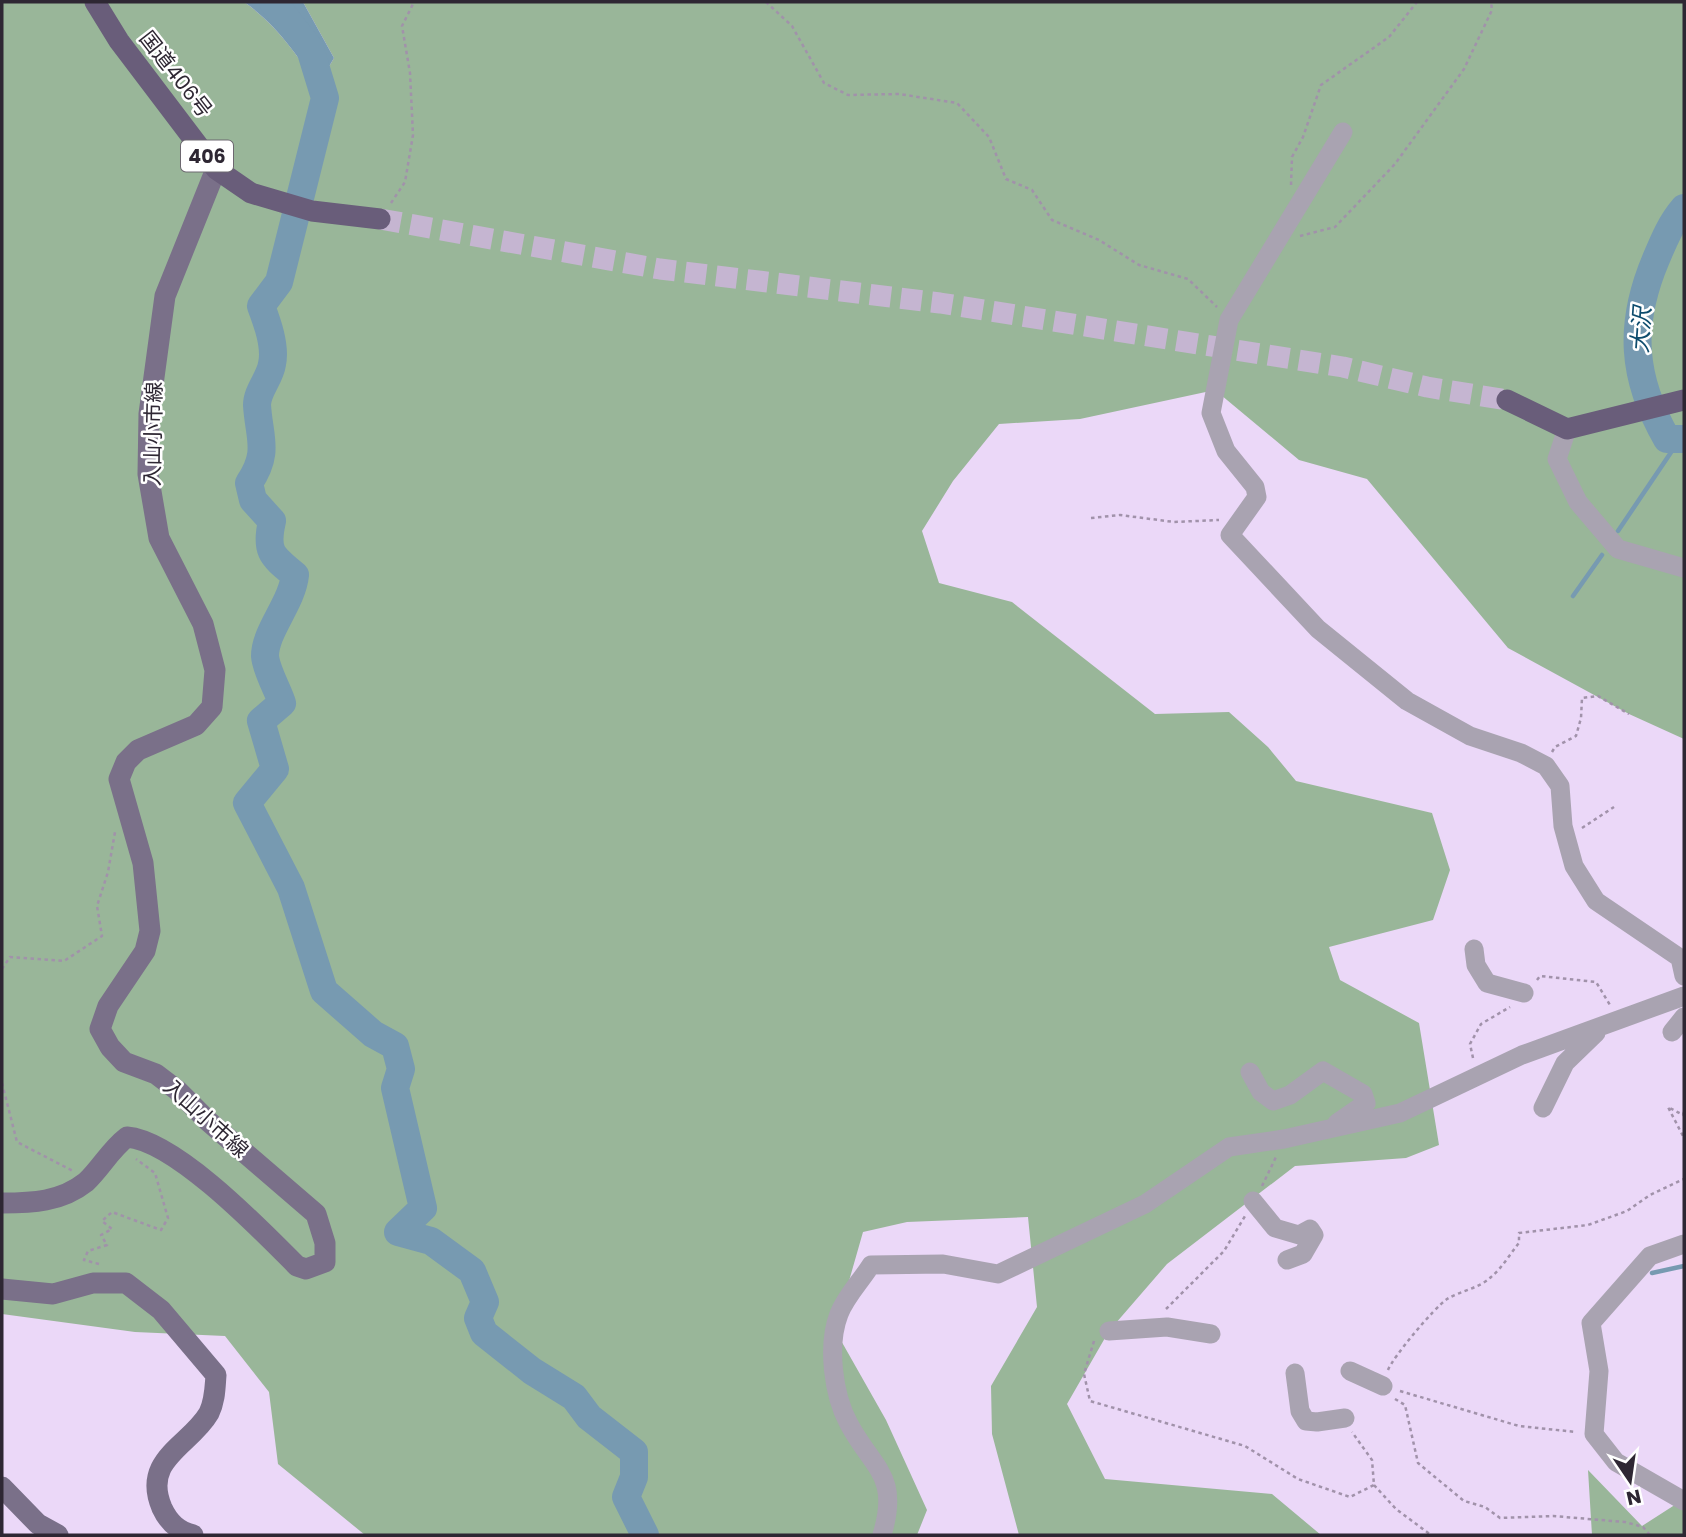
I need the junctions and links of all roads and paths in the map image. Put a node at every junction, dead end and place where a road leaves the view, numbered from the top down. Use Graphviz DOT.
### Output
graph roads {
  1 [pos="95,2"];
  2 [pos="414,2"];
  3 [pos="766,2"];
  4 [pos="1417,2"];
  5 [pos="1491,2"];
  6 [pos="1343,132"];
  7 [pos="216,169"];
  8 [pos="1297,209"];
  9 [pos="380,219"];
  10 [pos="1277,242"];
  11 [pos="1229,320"];
  12 [pos="1507,400"];
  13 [pos="1684,400"];
  14 [pos="1567,429"];
  15 [pos="1091,518"];
  16 [pos="1240,519"];
  17 [pos="1684,568"];
  18 [pos="1629,714"];
  19 [pos="1546,766"];
  20 [pos="125,804"];
  21 [pos="1614,807"];
  22 [pos="1562,817"];
  23 [pos="1474,948"];
  24 [pos="1683,964"];
  25 [pos="2,969"];
  26 [pos="1524,993"];
  27 [pos="1684,996"];
  28 [pos="1602,1027"];
  29 [pos="1250,1072"];
  30 [pos="1480,1075"];
  31 [pos="1543,1108"];
  32 [pos="1684,1112"];
  33 [pos="1327,1130"];
  34 [pos="1684,1138"];
  35 [pos="1684,1180"];
  36 [pos="1254,1201"];
  37 [pos="2,1203"];
  38 [pos="1684,1244"];
  39 [pos="1287,1260"];
  40 [pos="2,1289"];
  41 [pos="1109,1331"];
  42 [pos="1211,1335"];
  43 [pos="1350,1371"];
  44 [pos="1295,1373"];
  45 [pos="1382,1386"];
  46 [pos="1345,1418"];
  47 [pos="1374,1485"];
  48 [pos="2,1487"];
  49 [pos="1684,1501"];
  50 [pos="58,1535"];
  51 [pos="194,1535"];
  52 [pos="882,1535"];
  53 [pos="1431,1535"];
  54 [pos="1650,1535"];
  1 -- 7 [label="highway, 国道406号 / 406"];
  2 -- 9 [label="path"];
  3 -- 11 [label="path"];
  4 -- 8 [label="path"];
  5 -- 10 [label="path"];
  6 -- 8 [label="street"];
  7 -- 9 [label="highway, 国道406号 / 406"];
  7 -- 20 [label="main road, 入山小市線 / 406"];
  8 -- 10 [label="street"];
  10 -- 11 [label="street"];
  11 -- 16 [label="street"];
  12 -- 14 [label="highway"];
  13 -- 14 [label="highway"];
  14 -- 17 [label="street"];
  15 -- 16 [label="path"];
  16 -- 19 [label="street"];
  18 -- 19 [label="path"];
  19 -- 22 [label="street"];
  20 -- 25 [label="path"];
  20 -- 37 [label="main road, 入山小市線 / 406"];
  21 -- 22 [label="path"];
  22 -- 24 [label="street"];
  23 -- 26 [label="street"];
  26 -- 28 [label="path"];
  26 -- 30 [label="path"];
  27 -- 28 [label="street"];
  28 -- 30 [label="street"];
  28 -- 31 [label="street"];
  29 -- 33 [label="street"];
  30 -- 33 [label="street"];
  32 -- 34 [label="path"];
  33 -- 52 [label="street"];
  35 -- 45 [label="path"];
  36 -- 39 [label="street"];
  38 -- 49 [label="street"];
  40 -- 51 [label="main road"];
  41 -- 42 [label="street"];
  43 -- 45 [label="street"];
  44 -- 46 [label="street"];
  45 -- 54 [label="path"];
  47 -- 53 [label="path"];
  48 -- 50 [label="main road"];
}
